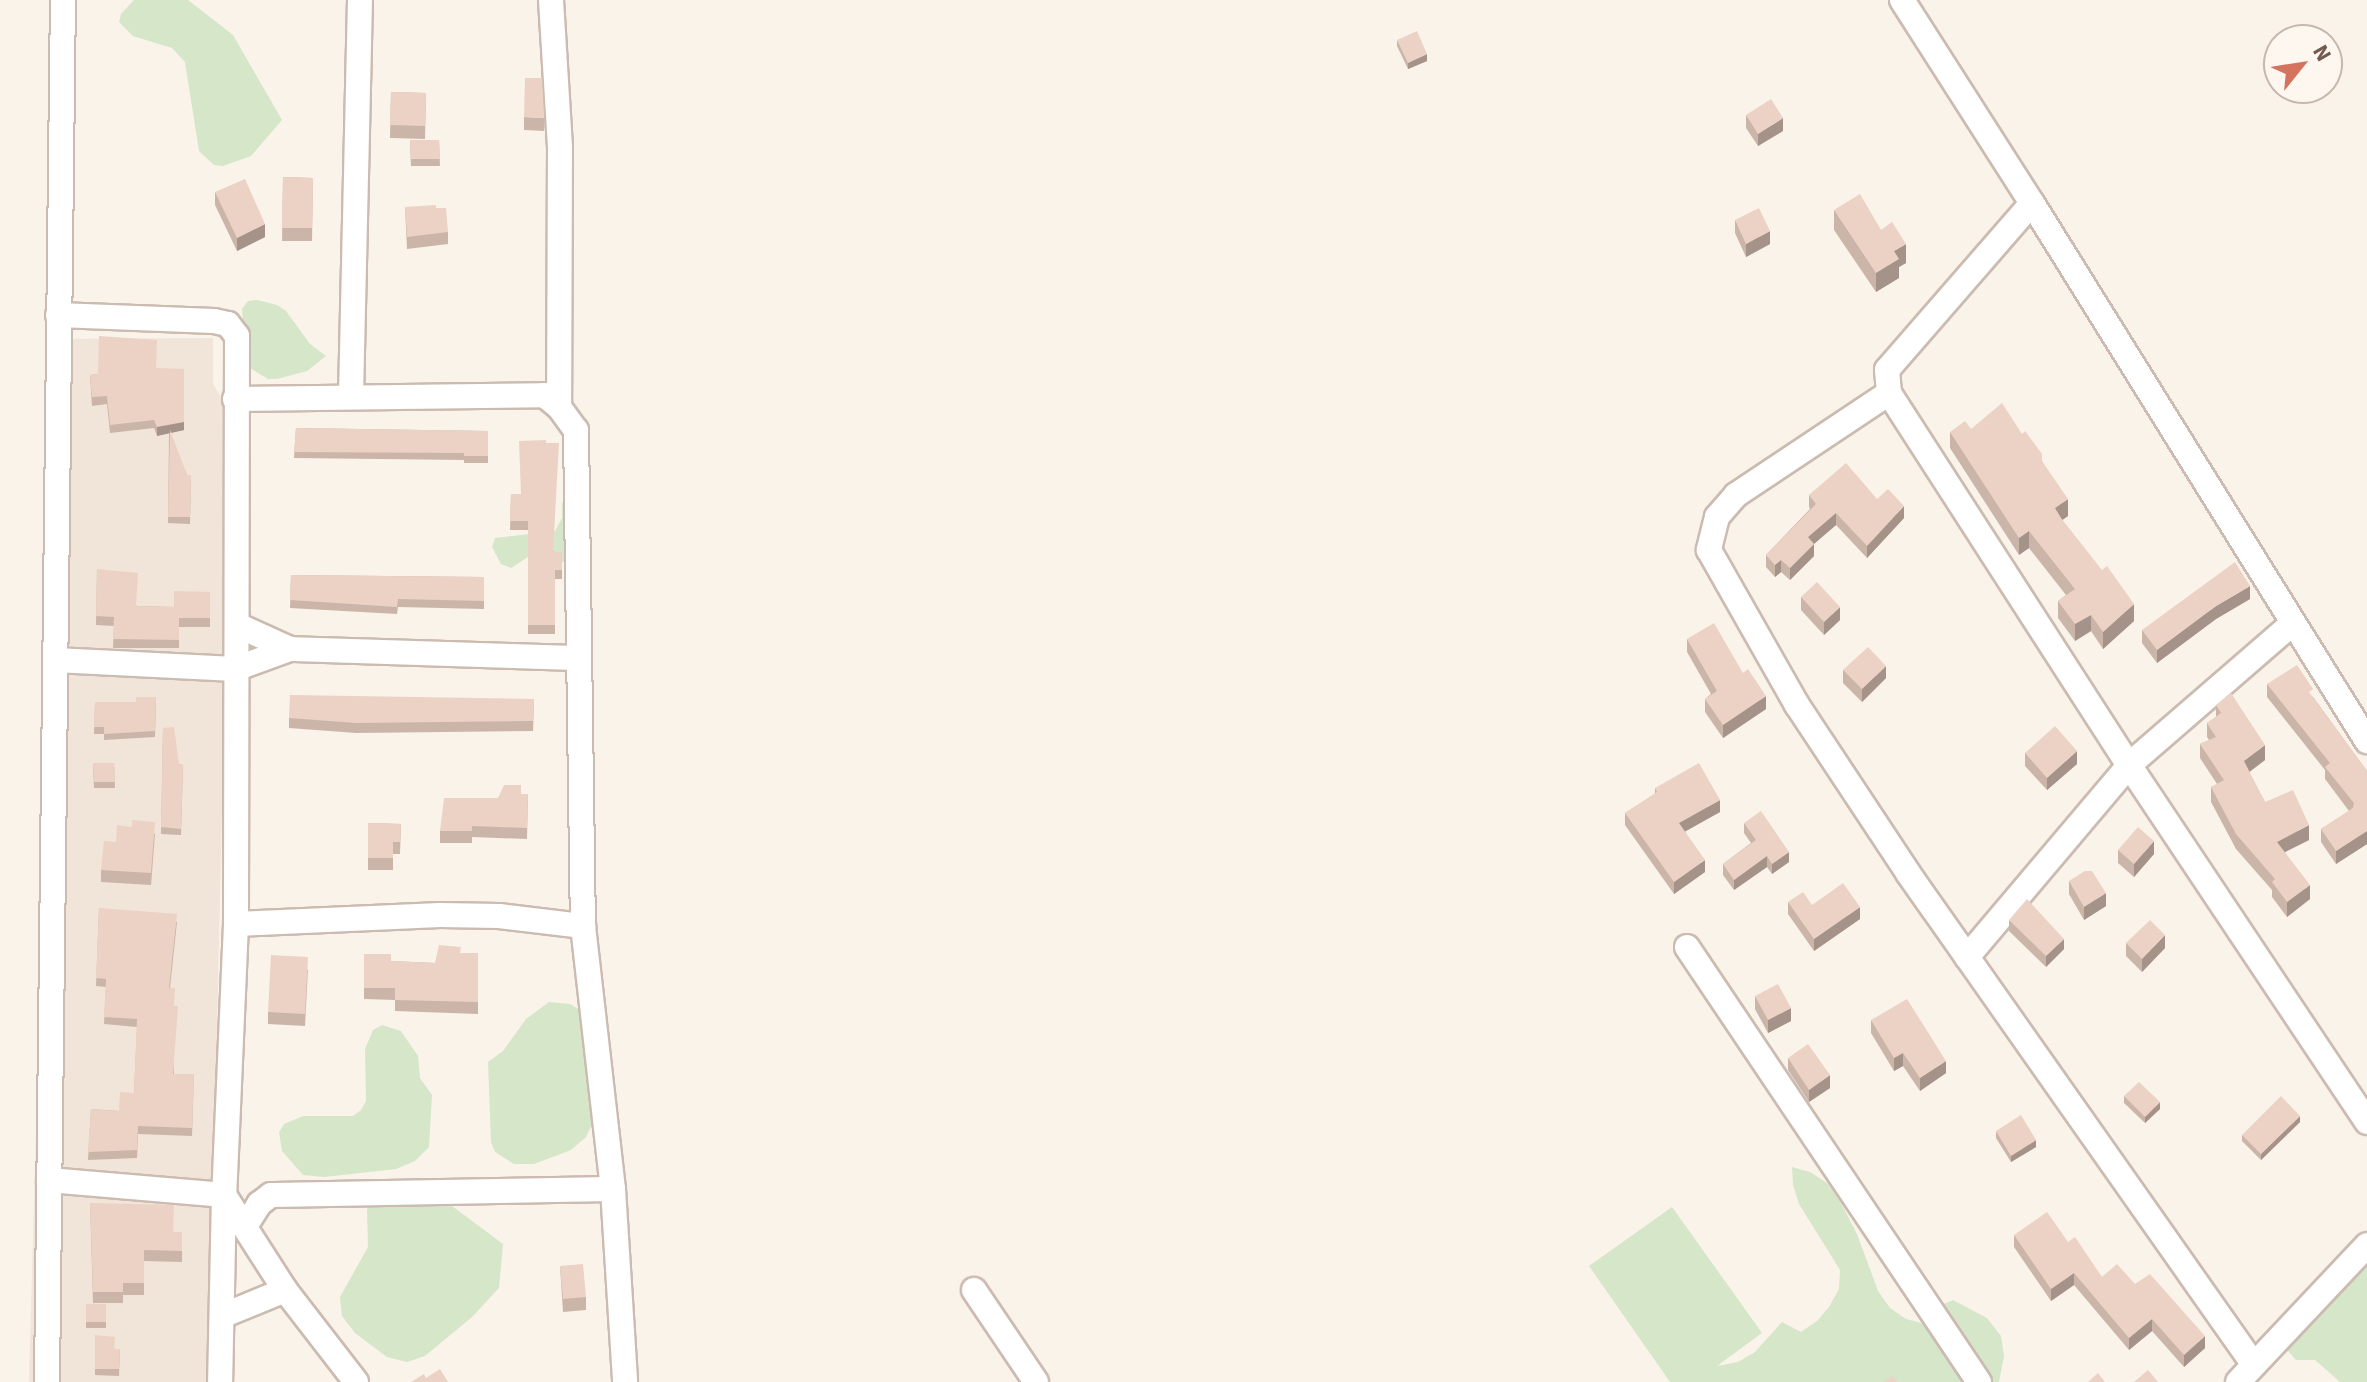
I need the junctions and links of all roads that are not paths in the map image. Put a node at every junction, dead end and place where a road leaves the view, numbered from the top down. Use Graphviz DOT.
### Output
graph roads {
  1 [pos="63,0"];
  2 [pos="360,0"];
  3 [pos="551,0"];
  4 [pos="1902,0"];
  5 [pos="2032,203"];
  6 [pos="58,315"];
  7 [pos="1889,393"];
  8 [pos="351,396"];
  9 [pos="235,399"];
  10 [pos="559,407"];
  11 [pos="2292,624"];
  12 [pos="237,625"];
  13 [pos="290,649"];
  14 [pos="579,658"];
  15 [pos="55,660"];
  16 [pos="235,669"];
  17 [pos="2367,741"];
  18 [pos="2129,765"];
  19 [pos="236,924"];
  20 [pos="583,926"];
  21 [pos="1687,947"];
  22 [pos="1967,957"];
  23 [pos="2367,1122"];
  24 [pos="49,1180"];
  25 [pos="613,1189"];
  26 [pos="224,1195"];
  27 [pos="246,1225"];
  28 [pos="2367,1245"];
  29 [pos="285,1290"];
  30 [pos="974,1290"];
  31 [pos="222,1316"];
  32 [pos="2246,1373"];
  33 [pos="47,1382"];
  34 [pos="220,1382"];
  35 [pos="356,1382"];
  36 [pos="625,1382"];
  37 [pos="1036,1382"];
  38 [pos="1979,1382"];
  1 -- 6 [label="street"];
  2 -- 8 [label="street"];
  3 -- 10 [label="street"];
  4 -- 5 [label="street"];
  5 -- 7 [label="street"];
  5 -- 11 [label="street"];
  6 -- 9 [label="street"];
  6 -- 15 [label="street"];
  7 -- 18 [label="street"];
  7 -- 22 [label="street"];
  8 -- 9 [label="street"];
  8 -- 10 [label="street"];
  9 -- 12 [label="street"];
  10 -- 14 [label="street"];
  11 -- 17 [label="street"];
  11 -- 18 [label="street"];
  12 -- 13 [label="street"];
  12 -- 16 [label="street"];
  13 -- 14 [label="street"];
  13 -- 16 [label="street"];
  14 -- 20 [label="street"];
  15 -- 16 [label="street"];
  15 -- 24 [label="street"];
  16 -- 19 [label="street"];
  18 -- 22 [label="street"];
  18 -- 23 [label="street"];
  19 -- 20 [label="street"];
  19 -- 26 [label="street"];
  20 -- 25 [label="street"];
  21 -- 38 [label="street"];
  22 -- 32 [label="street"];
  24 -- 26 [label="street"];
  24 -- 33 [label="street"];
  25 -- 27 [label="street"];
  25 -- 36 [label="street"];
  26 -- 27 [label="street"];
  26 -- 31 [label="street"];
  27 -- 29 [label="street"];
  28 -- 32 [label="street"];
  29 -- 31 [label="street"];
  29 -- 35 [label="street"];
  30 -- 37 [label="street"];
  31 -- 34 [label="street"];
}
